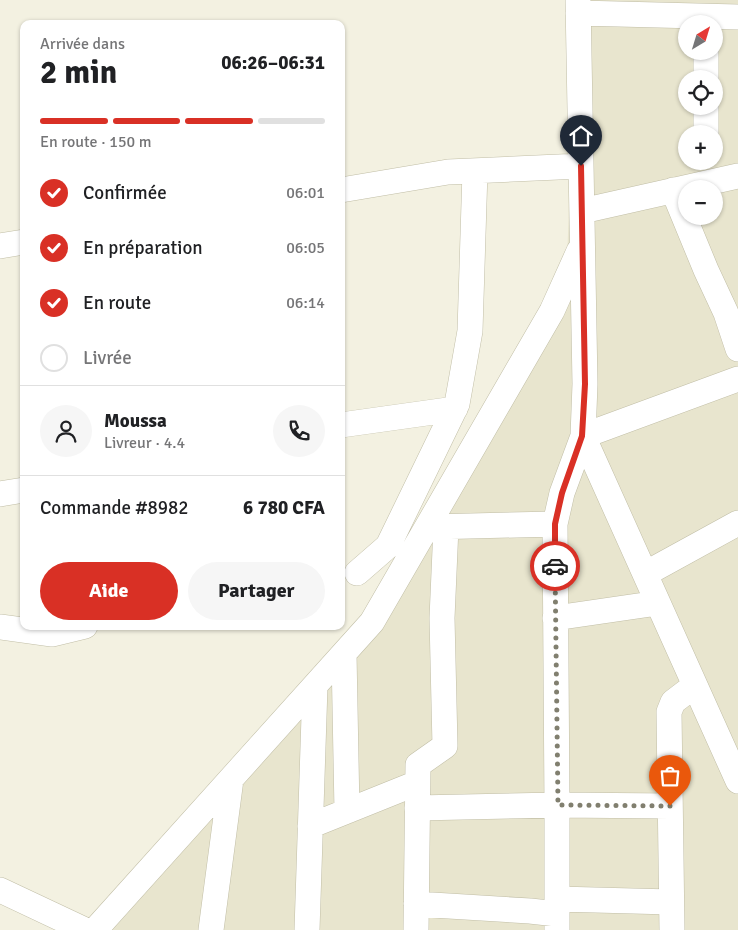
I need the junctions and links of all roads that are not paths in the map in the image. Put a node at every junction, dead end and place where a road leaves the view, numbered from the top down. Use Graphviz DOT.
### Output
graph roads {
  1 [pos="578,7"];
  2 [pos="706,13"];
  3 [pos="738,17"];
  4 [pos="581,166"];
  5 [pos="475,171"];
  6 [pos="706,172"];
  7 [pos="738,176"];
  8 [pos="345,189"];
  9 [pos="673,190"];
  10 [pos="582,211"];
  11 [pos="583,242"];
  12 [pos="20,243"];
  13 [pos="0,246"];
  14 [pos="738,349"];
  15 [pos="738,379"];
  16 [pos="455,409"];
  17 [pos="345,424"];
  18 [pos="582,436"];
  19 [pos="20,491"];
  20 [pos="0,494"];
  21 [pos="738,523"];
  22 [pos="555,524"];
  23 [pos="436,527"];
  24 [pos="357,573"];
  25 [pos="645,574"];
  26 [pos="658,602"];
  27 [pos="555,618"];
  28 [pos="0,627"];
  29 [pos="20,630"];
  30 [pos="22,630"];
  31 [pos="68,630"];
  32 [pos="344,654"];
  33 [pos="315,686"];
  34 [pos="694,686"];
  35 [pos="231,779"];
  36 [pos="738,781"];
  37 [pos="417,783"];
  38 [pos="558,805"];
  39 [pos="670,806"];
  40 [pos="417,808"];
  41 [pos="347,811"];
  42 [pos="310,826"];
  43 [pos="0,890"];
  44 [pos="672,902"];
  45 [pos="416,904"];
  46 [pos="557,914"];
  47 [pos="86,930"];
  48 [pos="94,930"];
  49 [pos="211,930"];
  50 [pos="307,930"];
  51 [pos="416,930"];
  52 [pos="672,930"];
  1 -- 2 [label="street"];
  1 -- 4 [label="street"];
  2 -- 3 [label="street"];
  4 -- 5 [label="street"];
  4 -- 10 [label="street"];
  5 -- 8 [label="street"];
  5 -- 16 [label="street"];
  6 -- 7 [label="street"];
  6 -- 9 [label="street"];
  9 -- 10 [label="street"];
  9 -- 14 [label="street"];
  10 -- 11 [label="street"];
  11 -- 18 [label="street"];
  11 -- 23 [label="street"];
  12 -- 13 [label="street"];
  15 -- 18 [label="street"];
  16 -- 17 [label="street"];
  16 -- 24 [label="street"];
  18 -- 22 [label="street"];
  18 -- 25 [label="street"];
  19 -- 20 [label="street"];
  21 -- 25 [label="street"];
  22 -- 23 [label="street"];
  22 -- 27 [label="street"];
  23 -- 32 [label="street"];
  23 -- 37 [label="street"];
  25 -- 26 [label="street"];
  26 -- 27 [label="street"];
  26 -- 34 [label="street"];
  27 -- 38 [label="street"];
  28 -- 29 [label="street"];
  30 -- 31 [label="street"];
  32 -- 33 [label="street"];
  32 -- 41 [label="street"];
  33 -- 35 [label="street"];
  33 -- 42 [label="street"];
  34 -- 36 [label="street"];
  34 -- 39 [label="street"];
  35 -- 48 [label="street"];
  35 -- 49 [label="street"];
  37 -- 40 [label="street"];
  37 -- 41 [label="street"];
  38 -- 39 [label="street"];
  38 -- 40 [label="street"];
  38 -- 46 [label="street"];
  39 -- 44 [label="street"];
  40 -- 45 [label="street"];
  41 -- 42 [label="street"];
  42 -- 50 [label="street"];
  43 -- 47 [label="street"];
  44 -- 46 [label="street"];
  44 -- 52 [label="street"];
  45 -- 46 [label="street"];
  45 -- 51 [label="street"];
}
